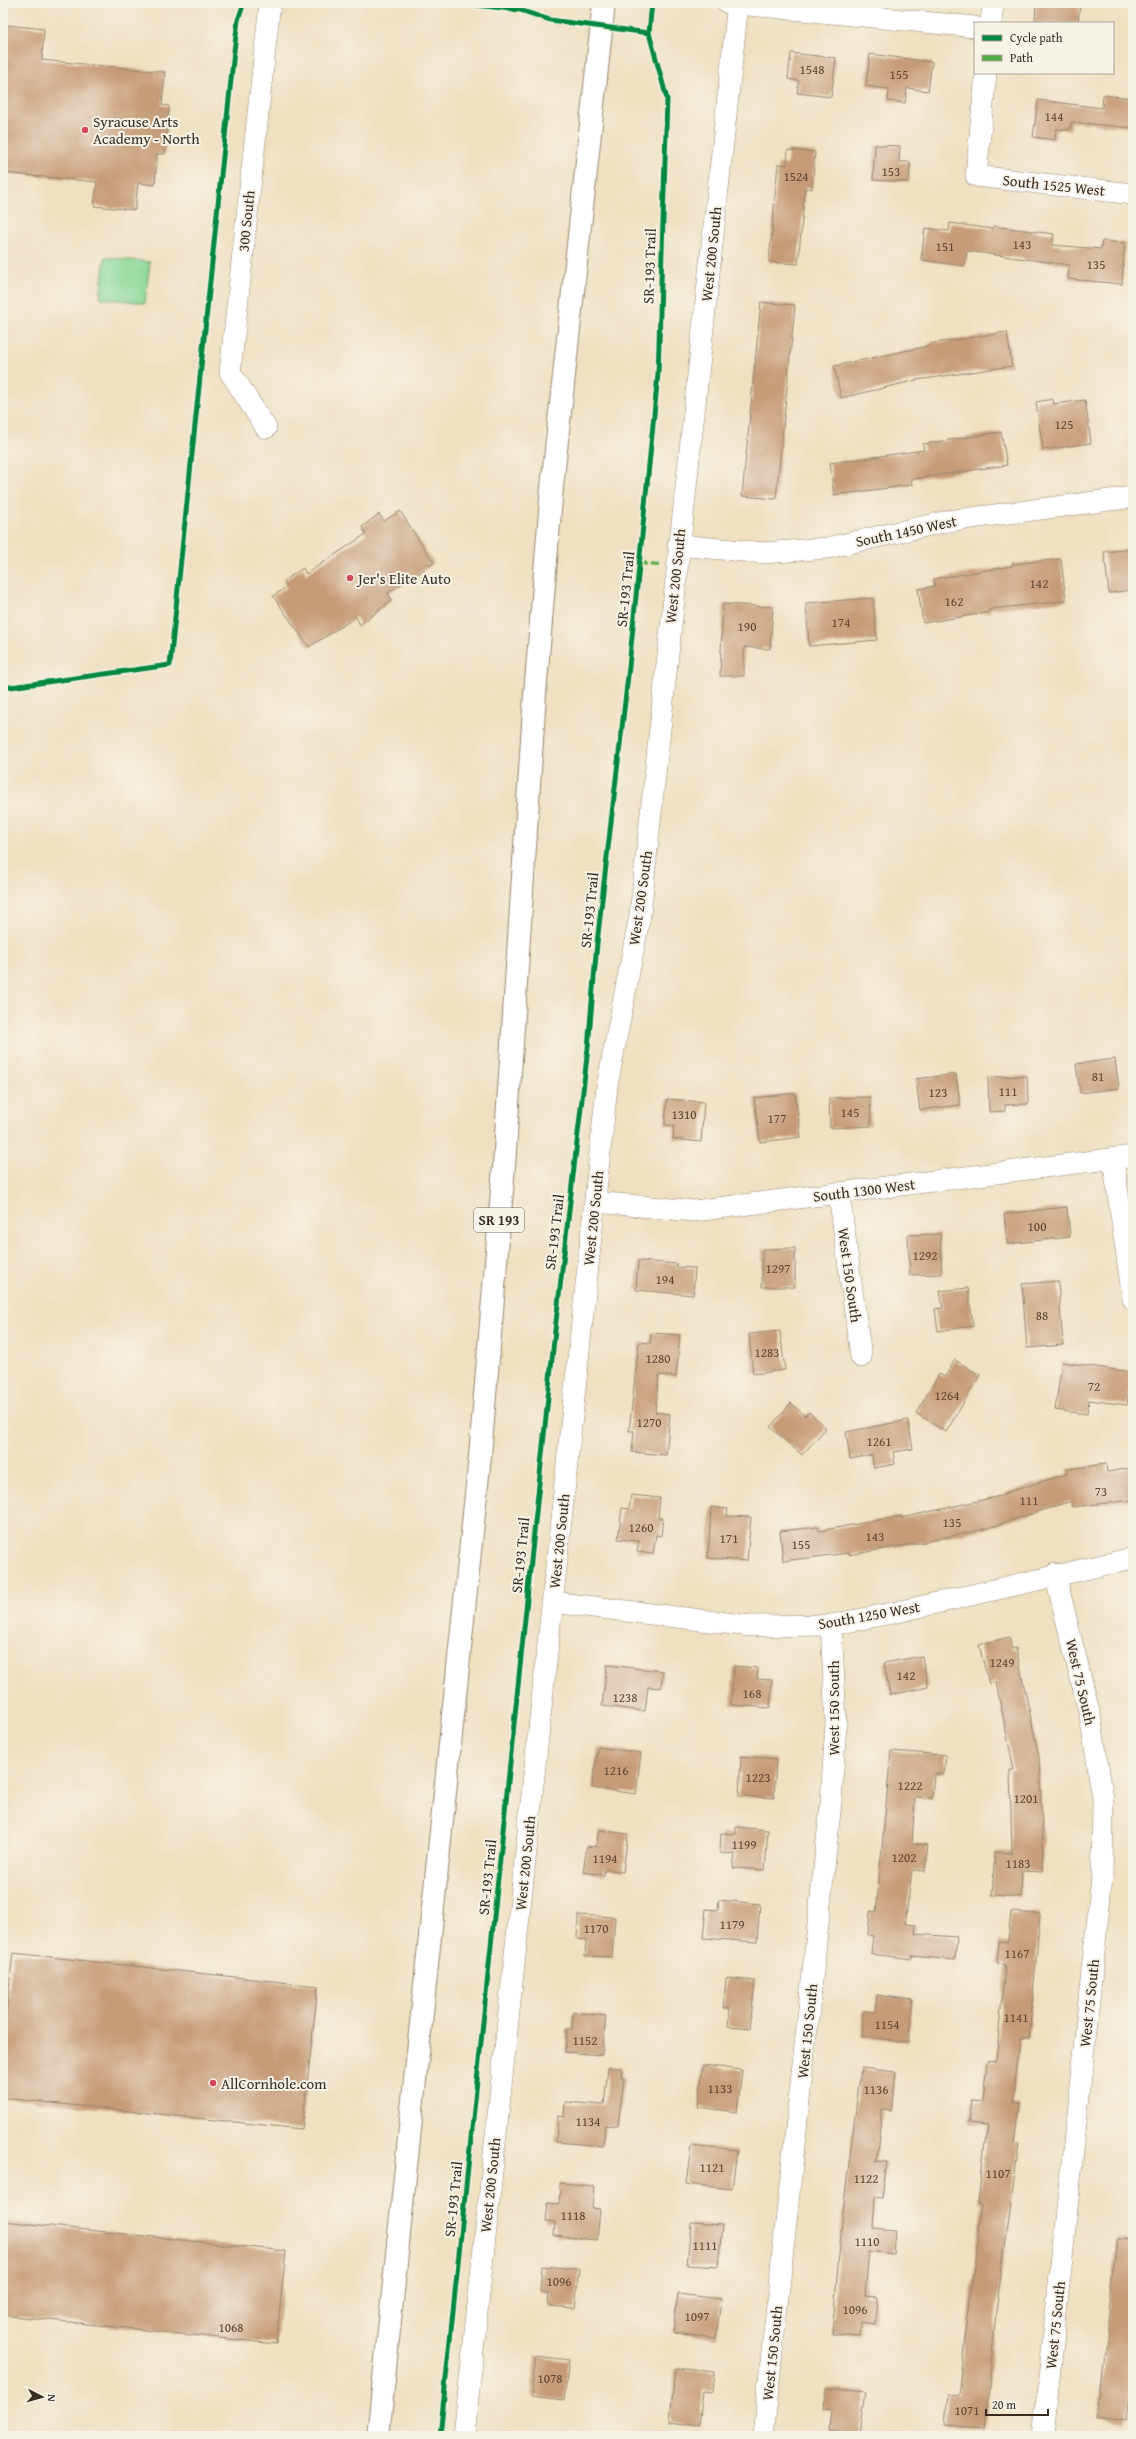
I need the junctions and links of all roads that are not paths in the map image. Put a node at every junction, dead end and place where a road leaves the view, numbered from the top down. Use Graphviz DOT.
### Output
graph roads {
  1 [pos="270,3"];
  2 [pos="604,3"];
  3 [pos="735,3"];
  4 [pos="993,3"];
  5 [pos="991,22"];
  6 [pos="974,27"];
  7 [pos="986,74"];
  8 [pos="1133,194"];
  9 [pos="266,428"];
  10 [pos="1133,497"];
  11 [pos="678,545"];
  12 [pos="1133,1156"];
  13 [pos="1113,1158"];
  14 [pos="839,1193"];
  15 [pos="595,1202"];
  16 [pos="1133,1299"];
  17 [pos="861,1357"];
  18 [pos="1133,1558"];
  19 [pos="1056,1574"];
  20 [pos="552,1602"];
  21 [pos="831,1624"];
  22 [pos="378,2436"];
  23 [pos="464,2436"];
  24 [pos="763,2436"];
  25 [pos="1044,2436"];
  1 -- 9 [label="street, 300 South"];
  2 -- 22 [label="main road, SR 193"];
  3 -- 6 [label="street"];
  3 -- 11 [label="street, West 200 South"];
  4 -- 5 [label="street"];
  7 -- 8 [label="street, South 1525 West"];
  10 -- 11 [label="street, South 1450 West"];
  11 -- 15 [label="street, West 200 South"];
  12 -- 13 [label="street, South 1300 West"];
  13 -- 14 [label="street, South 1300 West"];
  13 -- 16 [label="street"];
  14 -- 15 [label="street, South 1300 West"];
  14 -- 17 [label="street, West 150 South"];
  15 -- 20 [label="street, West 200 South"];
  18 -- 19 [label="street, South 1250 West"];
  19 -- 21 [label="street, South 1250 West"];
  19 -- 25 [label="street, West 75 South"];
  20 -- 21 [label="street, South 1250 West"];
  20 -- 23 [label="street, West 200 South"];
  21 -- 24 [label="street, West 150 South"];
}
